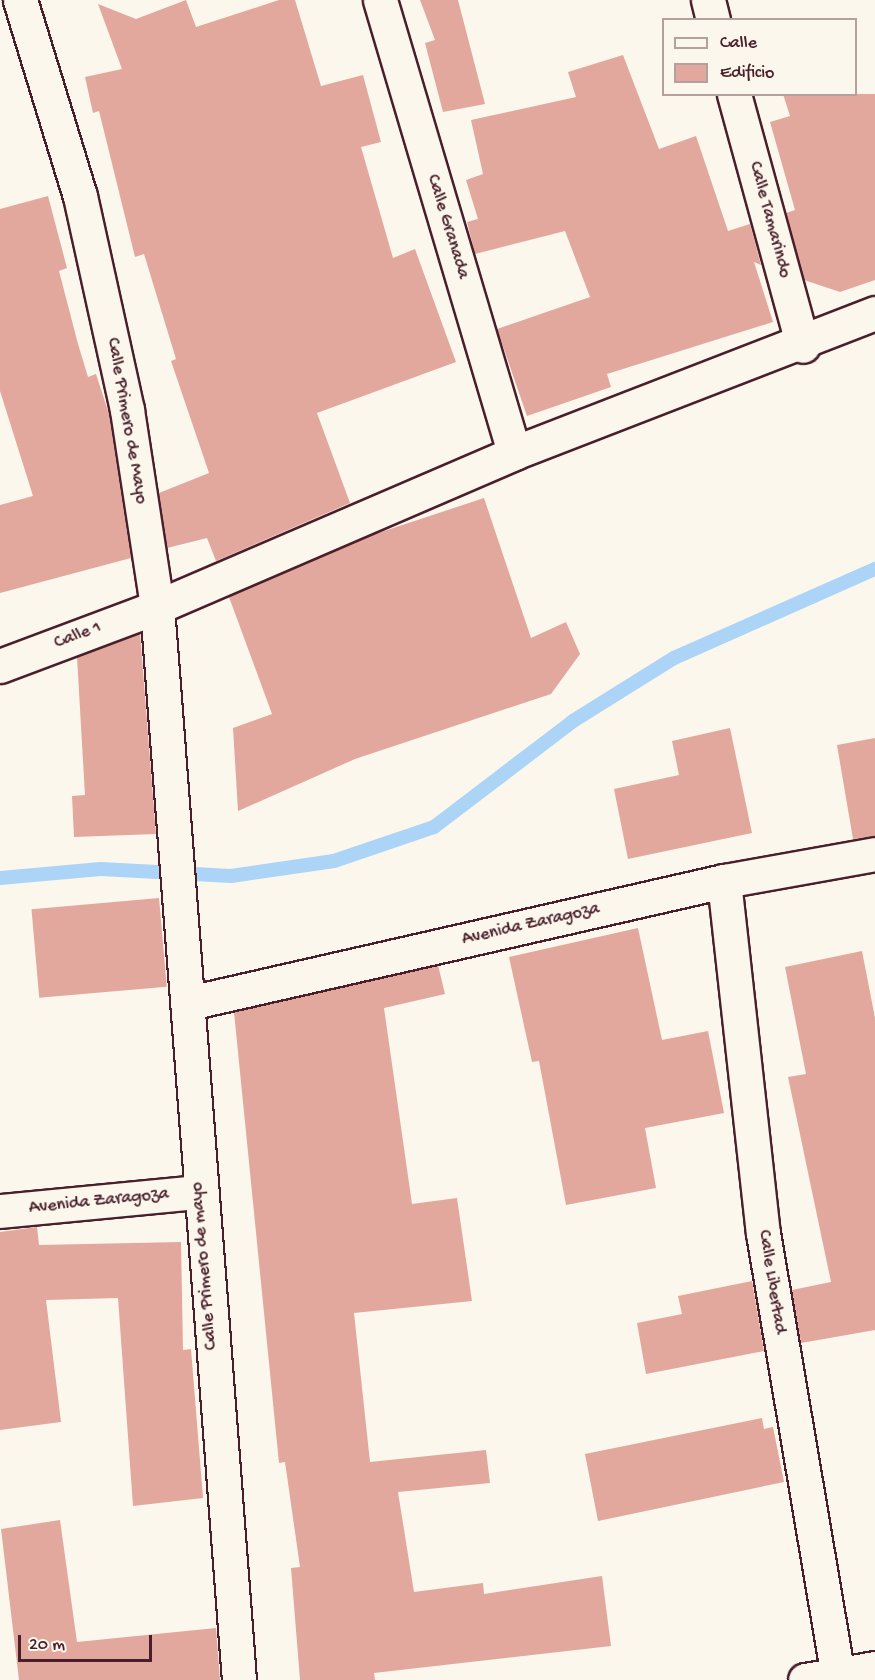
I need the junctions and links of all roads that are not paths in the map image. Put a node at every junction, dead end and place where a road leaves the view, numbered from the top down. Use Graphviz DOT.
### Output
graph roads {
  1 [pos="20,0"];
  2 [pos="380,0"];
  3 [pos="708,0"];
  4 [pos="712,18"];
  5 [pos="735,96"];
  6 [pos="875,314"];
  7 [pos="803,345"];
  8 [pos="514,453"];
  9 [pos="157,607"];
  10 [pos="0,666"];
  11 [pos="178,852"];
  12 [pos="875,854"];
  13 [pos="724,881"];
  14 [pos="189,1003"];
  15 [pos="198,1192"];
  16 [pos="0,1212"];
  17 [pos="875,1668"];
  18 [pos="839,1678"];
  19 [pos="239,1680"];
  20 [pos="805,1680"];
  1 -- 9 [label="street, Calle Primero de Mayo"];
  2 -- 8 [label="street, Calle Granada"];
  3 -- 4 [label="street"];
  5 -- 7 [label="street, Calle Tamarindo"];
  6 -- 7 [label="street, Calle 1"];
  7 -- 8 [label="street, Calle 1"];
  8 -- 9 [label="street, Calle 1"];
  9 -- 10 [label="street, Calle 1"];
  9 -- 11 [label="street, Calle Primero de Mayo"];
  11 -- 14 [label="street, Calle Primero de mayo"];
  12 -- 13 [label="street, Avenida Zaragoza"];
  13 -- 14 [label="street, Avenida Zaragoza"];
  13 -- 18 [label="street, Calle Libertad"];
  14 -- 15 [label="street, Calle Primero de mayo"];
  15 -- 16 [label="street, Avenida Zaragoza"];
  15 -- 19 [label="street, Calle Primero de mayo"];
  17 -- 18 [label="street"];
  18 -- 20 [label="street"];
}
